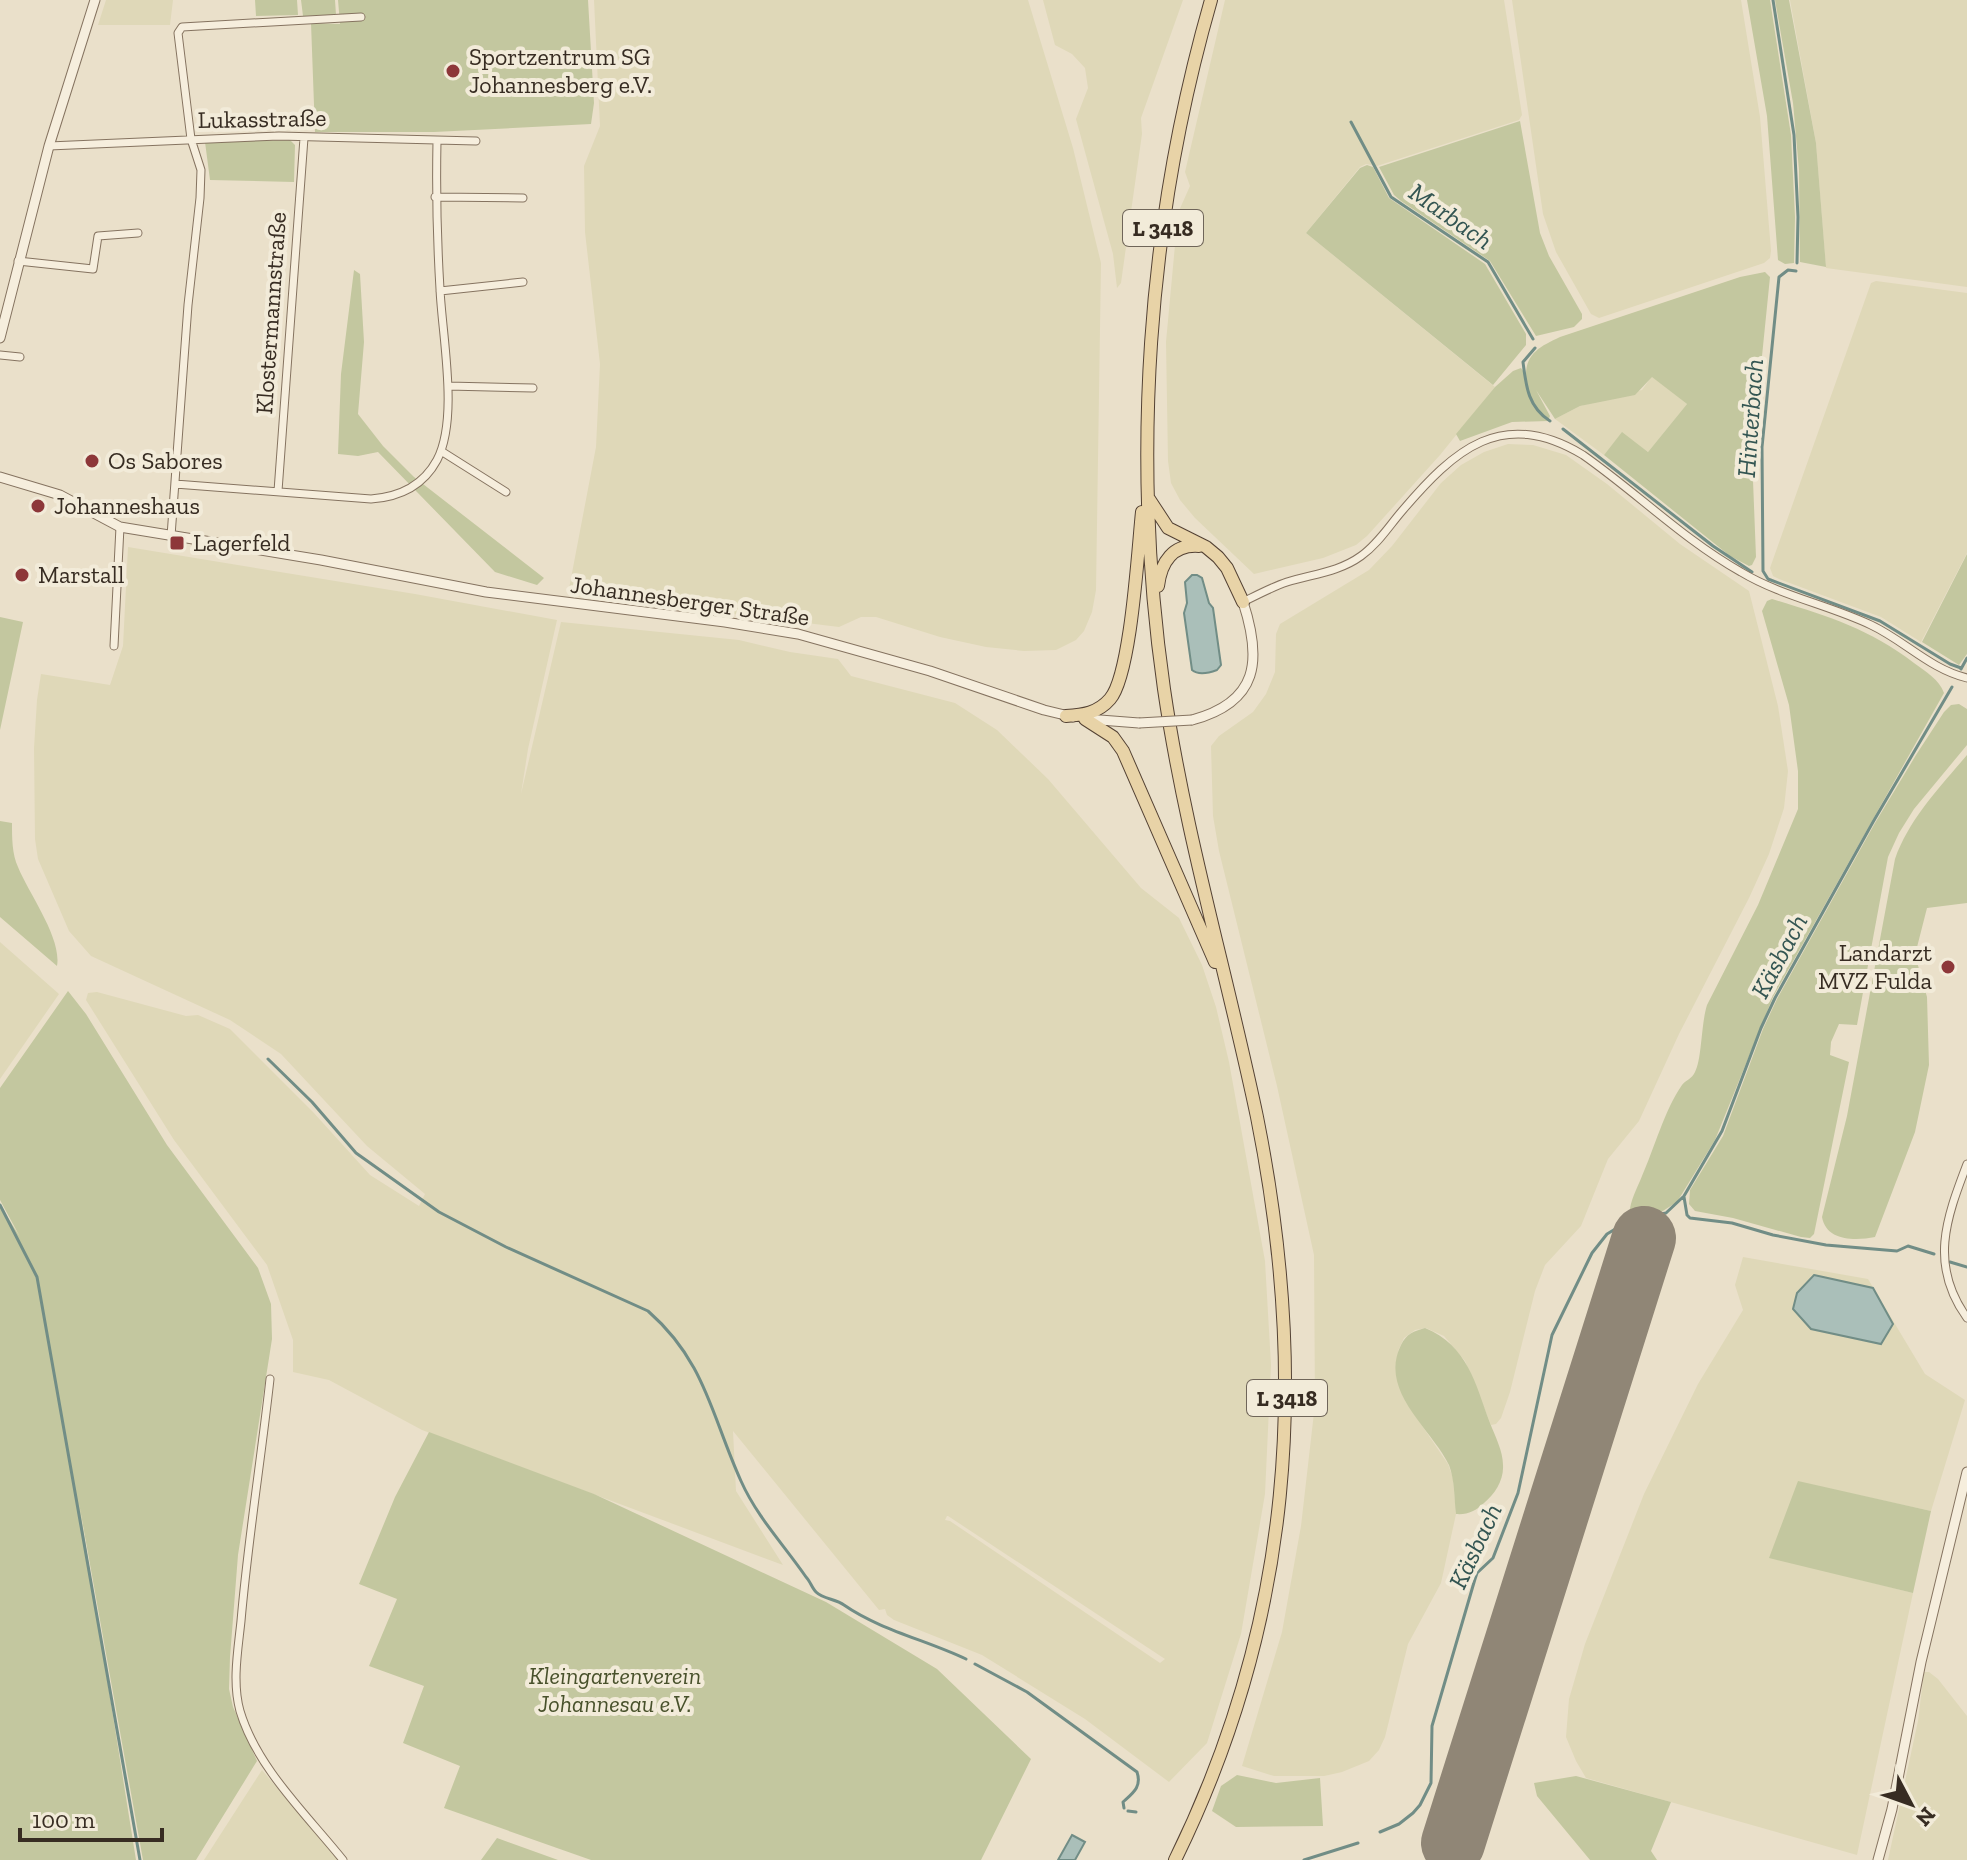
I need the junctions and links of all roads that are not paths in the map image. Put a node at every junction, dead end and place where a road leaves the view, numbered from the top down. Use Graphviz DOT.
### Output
graph roads {
  1 [pos="95,0"];
  2 [pos="1211,0"];
  3 [pos="361,17"];
  4 [pos="304,138"];
  5 [pos="191,139"];
  6 [pos="437,141"];
  7 [pos="476,141"];
  8 [pos="49,146"];
  9 [pos="435,197"];
  10 [pos="523,198"];
  11 [pos="138,233"];
  12 [pos="18,261"];
  13 [pos="523,282"];
  14 [pos="440,291"];
  15 [pos="0,338"];
  16 [pos="0,355"];
  17 [pos="20,357"];
  18 [pos="448,386"];
  19 [pos="533,388"];
  20 [pos="441,451"];
  21 [pos="1147,461"];
  22 [pos="0,477"];
  23 [pos="175,484"];
  24 [pos="278,491"];
  25 [pos="506,492"];
  26 [pos="1148,497"];
  27 [pos="120,527"];
  28 [pos="171,536"];
  29 [pos="1206,547"];
  30 [pos="1243,602"];
  31 [pos="1155,611"];
  32 [pos="114,646"];
  33 [pos="1967,678"];
  34 [pos="1066,716"];
  35 [pos="1085,719"];
  36 [pos="1231,1008"];
  37 [pos="1967,1164"];
  38 [pos="1967,1318"];
  39 [pos="270,1379"];
  40 [pos="1967,1472"];
  41 [pos="343,1860"];
  42 [pos="1175,1860"];
  43 [pos="1878,1860"];
  1 -- 8 [label="street"];
  2 -- 21 [label="main road, L 3418"];
  3 -- 5 [label="street"];
  4 -- 5 [label="street, Lukasstraße"];
  4 -- 6 [label="street, Lukasstraße"];
  4 -- 24 [label="street, Klostermannstraße"];
  5 -- 8 [label="street, Lukasstraße"];
  5 -- 23 [label="street"];
  6 -- 7 [label="street, Lukasstraße"];
  6 -- 9 [label="street"];
  8 -- 12 [label="street"];
  9 -- 10 [label="street"];
  9 -- 14 [label="street"];
  11 -- 12 [label="street"];
  12 -- 15 [label="street"];
  13 -- 14 [label="street"];
  14 -- 18 [label="street"];
  16 -- 17 [label="street"];
  18 -- 19 [label="street"];
  18 -- 20 [label="street"];
  20 -- 24 [label="street"];
  20 -- 25 [label="street"];
  21 -- 26 [label="main road, L 3418"];
  21 -- 34 [label="main road"];
  22 -- 27 [label="street, Johannesberger Straße"];
  23 -- 24 [label="street"];
  23 -- 28 [label="street"];
  26 -- 29 [label="main road"];
  26 -- 31 [label="main road, L 3418"];
  27 -- 28 [label="street, Johannesberger Straße"];
  27 -- 32 [label="street"];
  28 -- 34 [label="street, Johannesberger Straße"];
  29 -- 30 [label="main road"];
  29 -- 31 [label="main road"];
  30 -- 33 [label="street"];
  30 -- 35 [label="street, Johannesberger Straße, bridge"];
  31 -- 36 [label="main road, L 3418"];
  34 -- 35 [label="street, Johannesberger Straße"];
  35 -- 36 [label="main road"];
  36 -- 42 [label="main road, L 3418"];
  37 -- 38 [label="street"];
  39 -- 41 [label="street"];
  40 -- 43 [label="street"];
}
